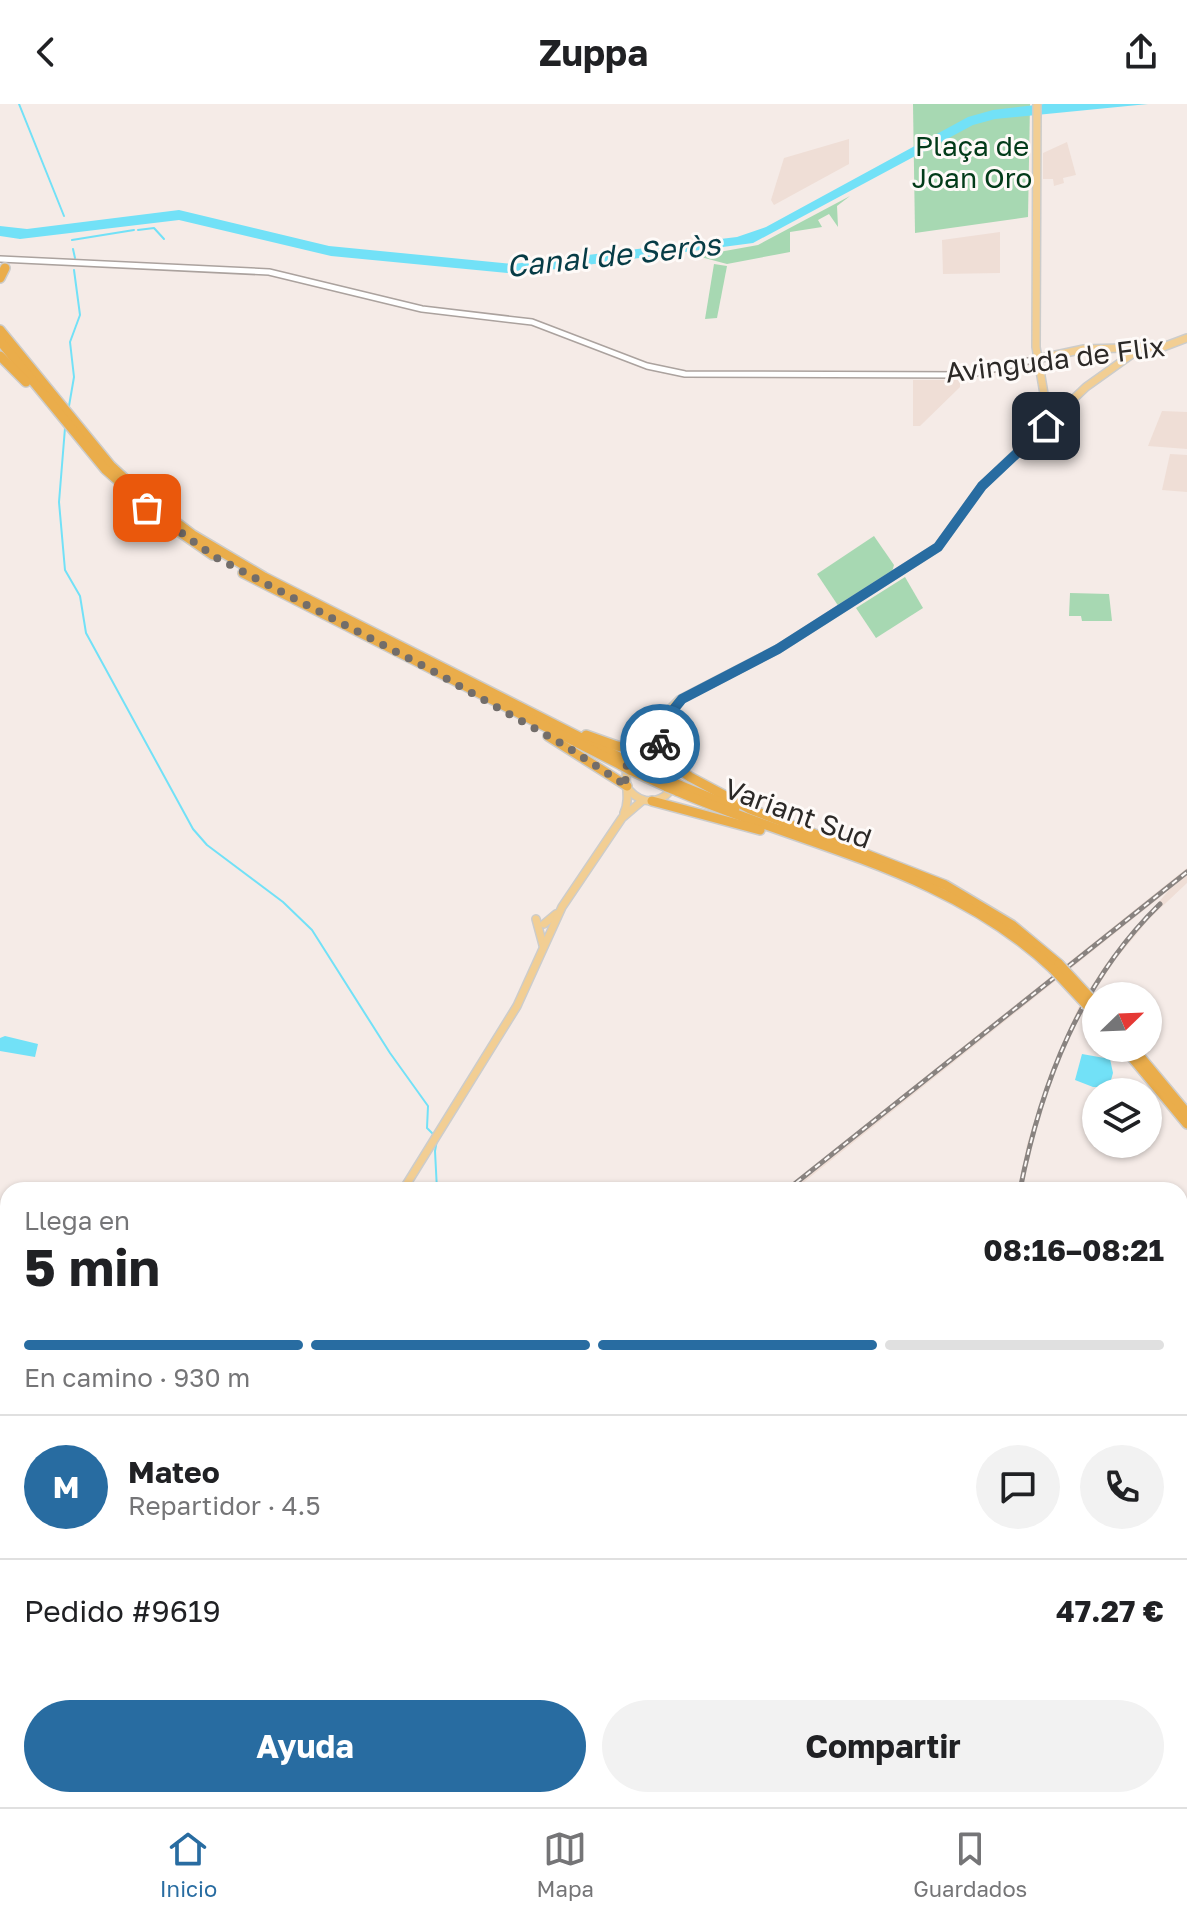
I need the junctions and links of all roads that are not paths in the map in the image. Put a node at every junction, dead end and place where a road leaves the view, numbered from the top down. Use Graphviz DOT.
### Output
graph roads {
  1 [pos="1037,104"];
  2 [pos="2,267"];
  3 [pos="0,327"];
  4 [pos="1187,338"];
  5 [pos="0,341"];
  6 [pos="1142,347"];
  7 [pos="0,356"];
  8 [pos="1037,359"];
  9 [pos="51,404"];
  10 [pos="1049,423"];
  11 [pos="75,434"];
  12 [pos="431,670"];
  13 [pos="464,679"];
  14 [pos="682,699"];
  15 [pos="666,712"];
  16 [pos="660,735"];
  17 [pos="646,751"];
  18 [pos="664,756"];
  19 [pos="672,764"];
  20 [pos="627,765"];
  21 [pos="673,786"];
  22 [pos="628,788"];
  23 [pos="648,800"];
  24 [pos="622,818"];
  25 [pos="829,841"];
  26 [pos="897,872"];
  27 [pos="1056,966"];
  28 [pos="1082,991"];
  29 [pos="1082,998"];
  30 [pos="1136,1062"];
  31 [pos="1145,1062"];
  32 [pos="1187,1111"];
  33 [pos="1187,1124"];
  34 [pos="408,1182"];
  1 -- 8 [label="main road"];
  2 -- 8 [label="street, Avinguda de Flix"];
  3 -- 9 [label="highway"];
  4 -- 6 [label="main road, Avinguda de Flix"];
  5 -- 9 [label="highway"];
  6 -- 8 [label="main road, Avinguda de Flix"];
  6 -- 10 [label="main road"];
  7 -- 9 [label="highway"];
  8 -- 10 [label="main road"];
  9 -- 11 [label="highway"];
  9 -- 11 [label="highway"];
  10 -- 14 [label="main road"];
  11 -- 12 [label="highway, Variant Sud"];
  11 -- 13 [label="highway"];
  12 -- 20 [label="highway, Variant Sud"];
  12 -- 22 [label="highway"];
  13 -- 17 [label="highway"];
  13 -- 20 [label="highway, Variant Sud"];
  14 -- 15 [label="main road"];
  14 -- 16 [label="main road"];
  15 -- 16 [label="main road"];
  15 -- 17 [label="main road"];
  16 -- 18 [label="main road"];
  17 -- 18 [label="main road"];
  17 -- 22 [label="main road"];
  18 -- 19 [label="main road"];
  19 -- 23 [label="main road"];
  19 -- 25 [label="highway"];
  20 -- 21 [label="highway, Variant Sud"];
  21 -- 25 [label="highway, Variant Sud"];
  21 -- 26 [label="highway, Variant Sud"];
  22 -- 23 [label="main road"];
  22 -- 24 [label="main road"];
  23 -- 24 [label="main road"];
  23 -- 26 [label="highway"];
  24 -- 34 [label="main road"];
  25 -- 27 [label="highway"];
  26 -- 27 [label="highway, Variant Sud"];
  27 -- 28 [label="highway, bridge"];
  27 -- 29 [label="highway, bridge"];
  30 -- 33 [label="highway"];
  31 -- 32 [label="highway"];
}
